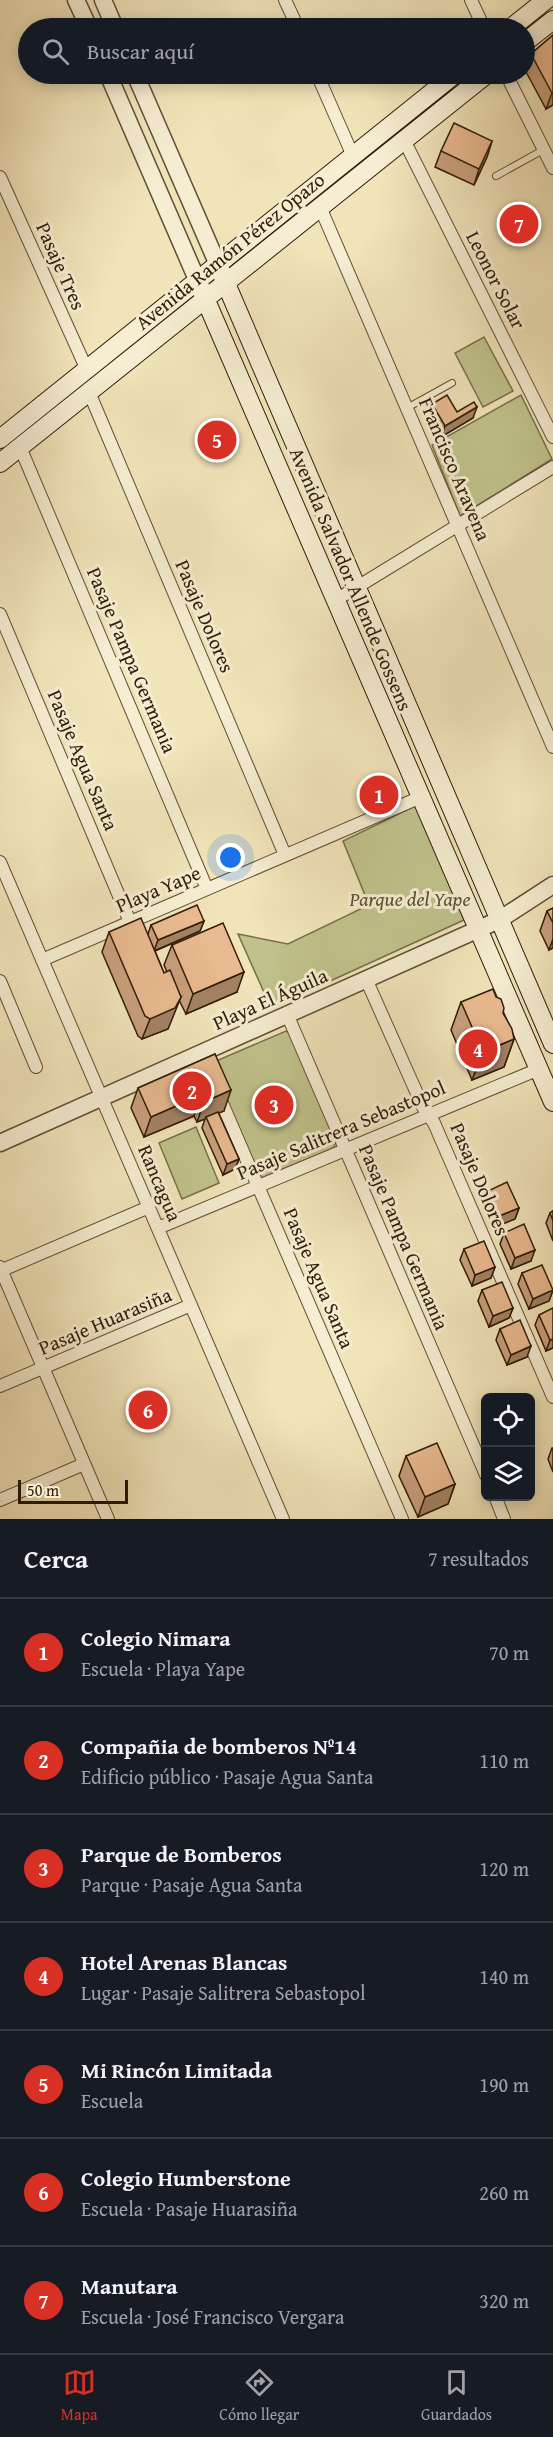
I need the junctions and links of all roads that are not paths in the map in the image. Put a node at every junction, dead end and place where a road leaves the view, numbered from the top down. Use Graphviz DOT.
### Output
graph roads {
  1 [pos="76,0"];
  2 [pos="103,0"];
  3 [pos="285,0"];
  4 [pos="471,0"];
  5 [pos="546,0"];
  6 [pos="84,18"];
  7 [pos="111,18"];
  8 [pos="293,18"];
  9 [pos="479,18"];
  10 [pos="524,18"];
  11 [pos="553,20"];
  12 [pos="535,35"];
  13 [pos="112,84"];
  14 [pos="139,84"];
  15 [pos="321,84"];
  16 [pos="443,84"];
  17 [pos="474,84"];
  18 [pos="511,84"];
  19 [pos="404,140"];
  20 [pos="544,150"];
  21 [pos="353,156"];
  22 [pos="553,168"];
  23 [pos="496,176"];
  24 [pos="0,177"];
  25 [pos="320,207"];
  26 [pos="218,266"];
  27 [pos="198,282"];
  28 [pos="225,283"];
  29 [pos="206,299"];
  30 [pos="87,370"];
  31 [pos="452,383"];
  32 [pos="90,392"];
  33 [pos="407,408"];
  34 [pos="553,437"];
  35 [pos="0,439"];
  36 [pos="20,447"];
  37 [pos="0,463"];
  38 [pos="553,467"];
  39 [pos="458,525"];
  40 [pos="356,587"];
  41 [pos="336,600"];
  42 [pos="0,614"];
  43 [pos="553,747"];
  44 [pos="421,797"];
  45 [pos="285,855"];
  46 [pos="0,862"];
  47 [pos="553,885"];
  48 [pos="207,889"];
  49 [pos="499,920"];
  50 [pos="130,922"];
  51 [pos="478,929"];
  52 [pos="42,960"];
  53 [pos="366,979"];
  54 [pos="0,981"];
  55 [pos="287,1014"];
  56 [pos="553,1044"];
  57 [pos="36,1067"];
  58 [pos="538,1069"];
  59 [pos="213,1084"];
  60 [pos="102,1097"];
  61 [pos="553,1102"];
  62 [pos="429,1115"];
  63 [pos="0,1143"];
  64 [pos="345,1149"];
  65 [pos="258,1186"];
  66 [pos="149,1207"];
  67 [pos="158,1228"];
  68 [pos="0,1270"];
  69 [pos="191,1305"];
  70 [pos="43,1368"];
  71 [pos="0,1386"];
  72 [pos="553,1397"];
  73 [pos="481,1463"];
  74 [pos="84,1464"];
  75 [pos="0,1500"];
  76 [pos="497,1501"];
  77 [pos="108,1519"];
  78 [pos="284,1519"];
  79 [pos="402,1519"];
  80 [pos="504,1519"];
  1 -- 6 [label="street"];
  2 -- 7 [label="street"];
  3 -- 8 [label="street"];
  4 -- 9 [label="street"];
  5 -- 10 [label="main road"];
  11 -- 12 [label="main road"];
  13 -- 27 [label="street, Avenida Salvador Allende Gossens"];
  14 -- 26 [label="street, Avenida Salvador Allende Gossens"];
  15 -- 21 [label="street"];
  16 -- 21 [label="main road, Avenida Ramón Pérez Opazo"];
  17 -- 19 [label="main road, Avenida Ramón Pérez Opazo"];
  18 -- 20 [label="street"];
  19 -- 25 [label="main road, Avenida Ramón Pérez Opazo"];
  19 -- 34 [label="street, Leonor Solar"];
  20 -- 22 [label="street"];
  20 -- 23 [label="lane"];
  21 -- 26 [label="main road, Avenida Ramón Pérez Opazo"];
  24 -- 30 [label="street, Pasaje Tres"];
  25 -- 28 [label="main road, Avenida Ramón Pérez Opazo"];
  25 -- 33 [label="street, Francisco Aravena"];
  26 -- 27 [label="main road, Avenida Ramón Pérez Opazo"];
  26 -- 28 [label="main road, Avenida Salvador Allende Gossens"];
  27 -- 29 [label="main road, Avenida Salvador Allende Gossens"];
  27 -- 30 [label="main road, Avenida Ramón Pérez Opazo"];
  28 -- 29 [label="main road, Avenida Ramón Pérez Opazo"];
  28 -- 40 [label="main road, Avenida Salvador Allende Gossens"];
  29 -- 32 [label="main road, Avenida Ramón Pérez Opazo"];
  29 -- 41 [label="main road, Avenida Salvador Allende Gossens"];
  30 -- 35 [label="main road, Avenida Ramón Pérez Opazo"];
  31 -- 33 [label="lane"];
  32 -- 36 [label="main road, Avenida Ramón Pérez Opazo"];
  32 -- 45 [label="street, Pasaje Dolores"];
  33 -- 39 [label="street, Francisco Aravena"];
  36 -- 37 [label="main road, Avenida Ramón Pérez Opazo"];
  36 -- 48 [label="street, Pasaje Pampa Germania"];
  38 -- 39 [label="street"];
  39 -- 40 [label="street"];
  39 -- 43 [label="street, Francisco Aravena"];
  40 -- 41 [label="street"];
  40 -- 49 [label="main road, Avenida Salvador Allende Gossens"];
  41 -- 44 [label="main road, Avenida Salvador Allende Gossens"];
  42 -- 50 [label="street, Pasaje Agua Santa"];
  44 -- 45 [label="street, Playa Yape"];
  44 -- 51 [label="main road, Avenida Salvador Allende Gossens"];
  45 -- 48 [label="street, Playa Yape"];
  46 -- 52 [label="street, Rancagua"];
  47 -- 49 [label="street, Playa El Águila"];
  48 -- 50 [label="street, Playa Yape"];
  49 -- 51 [label="street, Playa El Águila"];
  49 -- 56 [label="main road, Avenida Salvador Allende Gossens"];
  50 -- 52 [label="street, Playa Yape"];
  51 -- 53 [label="street, Playa El Águila"];
  51 -- 58 [label="main road, Avenida Salvador Allende Gossens"];
  52 -- 60 [label="street, Rancagua"];
  53 -- 55 [label="street, Playa El Águila"];
  53 -- 62 [label="street, Pasaje Dolores"];
  54 -- 57 [label="street"];
  55 -- 60 [label="street, Playa El Águila"];
  55 -- 64 [label="street, Pasaje Pampa Germania"];
  58 -- 61 [label="main road, Avenida Salvador Allende Gossens"];
  58 -- 62 [label="street, Pasaje Salitrera Sebastopol"];
  59 -- 65 [label="street, Pasaje Agua Santa"];
  60 -- 63 [label="street, Playa El Águila"];
  60 -- 66 [label="street, Rancagua"];
  62 -- 64 [label="street, Pasaje Salitrera Sebastopol"];
  62 -- 72 [label="street, Pasaje Dolores"];
  64 -- 65 [label="street, Pasaje Salitrera Sebastopol"];
  64 -- 73 [label="street, Pasaje Pampa Germania"];
  65 -- 67 [label="street, Pasaje Salitrera Sebastopol"];
  65 -- 79 [label="street, Pasaje Agua Santa"];
  66 -- 67 [label="street, Rancagua"];
  66 -- 68 [label="street"];
  67 -- 69 [label="street, Rancagua"];
  68 -- 70 [label="street"];
  69 -- 70 [label="street, Pasaje Huarasiña"];
  69 -- 78 [label="street, Rancagua"];
  70 -- 71 [label="street, Pasaje Huarasiña"];
  70 -- 74 [label="street"];
  74 -- 75 [label="street"];
  74 -- 77 [label="street"];
  76 -- 80 [label="street"];
}
